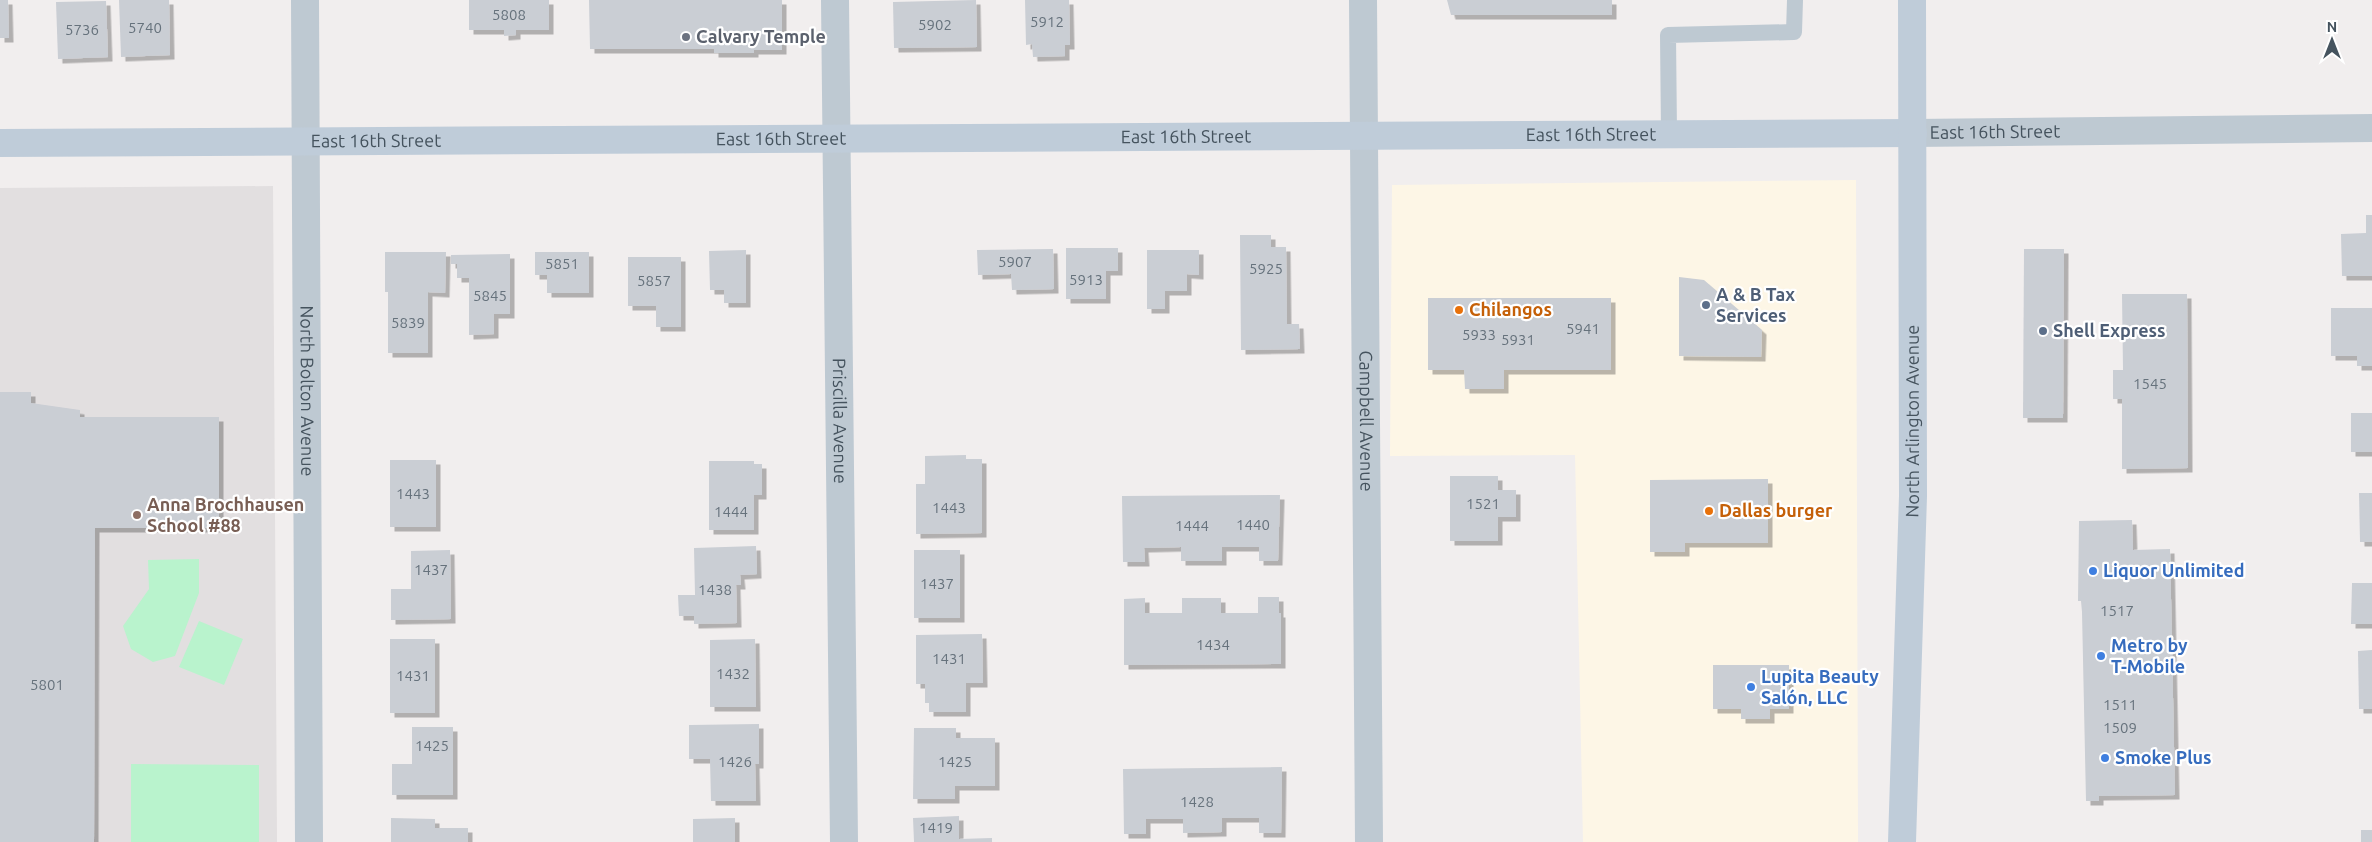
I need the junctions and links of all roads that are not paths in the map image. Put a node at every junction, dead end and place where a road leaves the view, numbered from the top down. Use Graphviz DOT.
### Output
graph roads {
  1 [pos="305,0"];
  2 [pos="835,0"];
  3 [pos="1363,0"];
  4 [pos="1796,0"];
  5 [pos="1912,0"];
  6 [pos="2372,128"];
  7 [pos="1669,133"];
  8 [pos="1913,133"];
  9 [pos="1364,135"];
  10 [pos="837,138"];
  11 [pos="306,140"];
  12 [pos="0,143"];
  13 [pos="309,842"];
  14 [pos="844,842"];
  15 [pos="1369,842"];
  16 [pos="1902,842"];
  1 -- 11 [label="street, North Bolton Avenue"];
  2 -- 10 [label="street, Priscilla Avenue"];
  3 -- 9 [label="street, Campbell Avenue"];
  4 -- 7 [label="lane"];
  5 -- 8 [label="main road, North Arlington Avenue"];
  6 -- 8 [label="street, East 16th Street"];
  7 -- 8 [label="main road, East 16th Street"];
  7 -- 9 [label="main road, East 16th Street"];
  8 -- 16 [label="main road, North Arlington Avenue"];
  9 -- 10 [label="main road, East 16th Street"];
  9 -- 15 [label="street, Campbell Avenue"];
  10 -- 11 [label="main road, East 16th Street"];
  10 -- 14 [label="street, Priscilla Avenue"];
  11 -- 12 [label="main road, East 16th Street"];
  11 -- 13 [label="street, North Bolton Avenue"];
}
